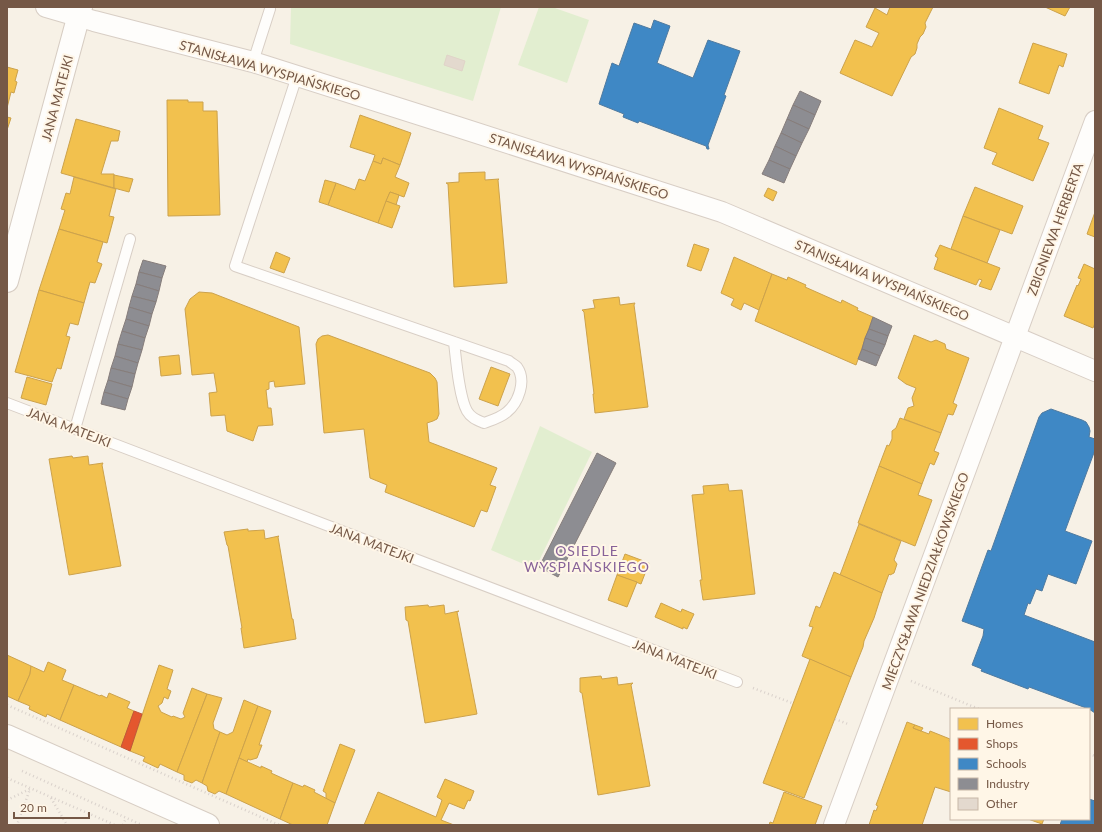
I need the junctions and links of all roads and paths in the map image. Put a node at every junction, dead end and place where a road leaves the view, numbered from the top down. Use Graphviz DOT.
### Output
graph roads {
  1 [pos="46,7"];
  2 [pos="270,9"];
  3 [pos="80,12"];
  4 [pos="253,62"];
  5 [pos="297,76"];
  6 [pos="1095,121"];
  7 [pos="130,239"];
  8 [pos="7,281"];
  9 [pos="1016,336"];
  10 [pos="454,342"];
  11 [pos="1095,371"];
  12 [pos="7,403"];
  13 [pos="75,429"];
  14 [pos="890,673"];
  15 [pos="737,682"];
  16 [pos="792,703"];
  17 [pos="7,705"];
  18 [pos="977,708"];
  19 [pos="7,736"];
  20 [pos="21,770"];
  21 [pos="7,778"];
  22 [pos="30,789"];
  23 [pos="52,798"];
  24 [pos="7,800"];
  25 [pos="126,818"];
  26 [pos="17,825"];
  27 [pos="67,825"];
  28 [pos="115,825"];
  29 [pos="123,825"];
  30 [pos="142,825"];
  31 [pos="208,825"];
  32 [pos="278,825"];
  33 [pos="834,825"];
  1 -- 3 [label="street, STANISŁAWA WYSPIAŃSKIEGO"];
  2 -- 4 [label="lane"];
  3 -- 4 [label="street, STANISŁAWA WYSPIAŃSKIEGO"];
  3 -- 8 [label="street, JANA MATEJKI"];
  4 -- 5 [label="street, STANISŁAWA WYSPIAŃSKIEGO"];
  5 -- 9 [label="street, STANISŁAWA WYSPIAŃSKIEGO"];
  5 -- 10 [label="lane"];
  6 -- 9 [label="street, ZBIGNIEWA HERBERTA"];
  7 -- 13 [label="lane"];
  9 -- 11 [label="street, STANISŁAWA WYSPIAŃSKIEGO"];
  9 -- 14 [label="street, MIECZYSŁAWA NIEDZIAŁKOWSKIEGO"];
  10 -- 10 [label="lane"];
  12 -- 13 [label="lane, JANA MATEJKI"];
  13 -- 15 [label="lane, JANA MATEJKI"];
  14 -- 18 [label="path"];
  14 -- 33 [label="street, MIECZYSŁAWA NIEDZIAŁKOWSKIEGO"];
  15 -- 16 [label="path"];
  17 -- 32 [label="path"];
  19 -- 31 [label="street"];
  20 -- 25 [label="path"];
  21 -- 22 [label="path"];
  22 -- 23 [label="path"];
  22 -- 24 [label="path"];
  22 -- 26 [label="path"];
  23 -- 27 [label="path"];
  23 -- 28 [label="path"];
  25 -- 29 [label="path"];
  25 -- 30 [label="path"];
}
